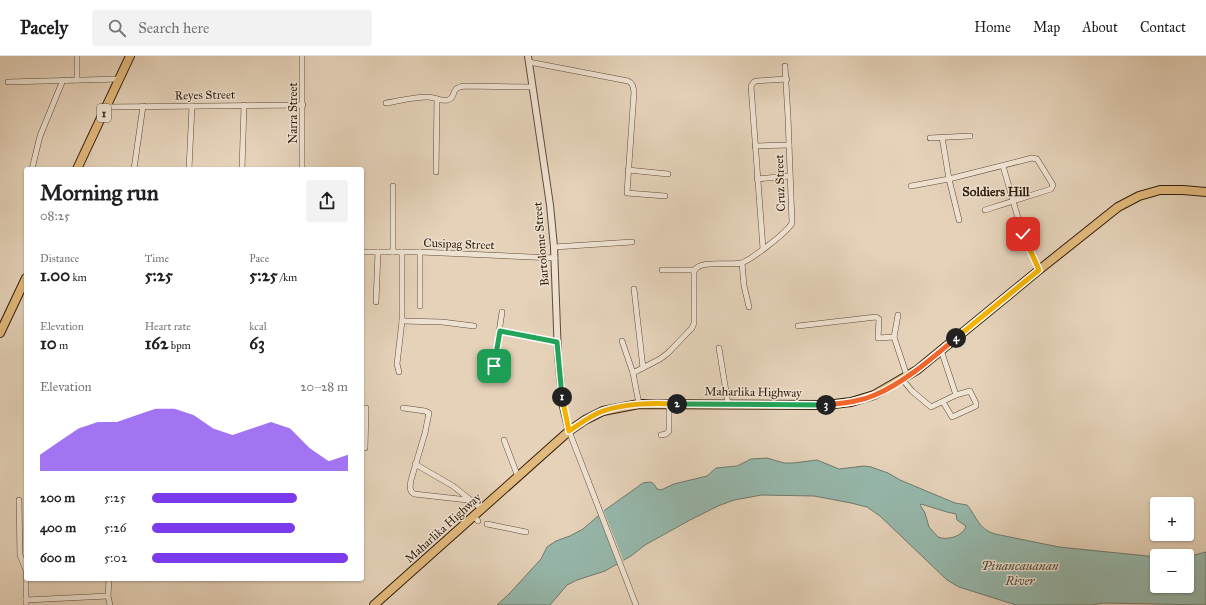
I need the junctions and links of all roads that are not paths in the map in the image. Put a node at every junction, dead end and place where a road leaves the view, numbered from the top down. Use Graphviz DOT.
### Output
graph roads {
  1 [pos="77,56"];
  2 [pos="130,56"];
  3 [pos="302,56"];
  4 [pos="528,59"];
  5 [pos="785,66"];
  6 [pos="120,79"];
  7 [pos="787,79"];
  8 [pos="63,80"];
  9 [pos="77,80"];
  10 [pos="8,82"];
  11 [pos="532,87"];
  12 [pos="437,99"];
  13 [pos="386,103"];
  14 [pos="244,105"];
  15 [pos="303,105"];
  16 [pos="143,106"];
  17 [pos="192,106"];
  18 [pos="107,107"];
  19 [pos="970,136"];
  20 [pos="942,137"];
  21 [pos="930,138"];
  22 [pos="789,145"];
  23 [pos="755,146"];
  24 [pos="1003,166"];
  25 [pos="32,167"];
  26 [pos="79,167"];
  27 [pos="134,167"];
  28 [pos="189,167"];
  29 [pos="242,167"];
  30 [pos="302,167"];
  31 [pos="628,170"];
  32 [pos="436,172"];
  33 [pos="668,174"];
  34 [pos="790,176"];
  35 [pos="757,179"];
  36 [pos="949,179"];
  37 [pos="393,186"];
  38 [pos="911,186"];
  39 [pos="1206,192"];
  40 [pos="665,196"];
  41 [pos="1013,202"];
  42 [pos="986,210"];
  43 [pos="959,220"];
  44 [pos="632,242"];
  45 [pos="554,247"];
  46 [pos="763,249"];
  47 [pos="364,252"];
  48 [pos="378,252"];
  49 [pos="392,252"];
  50 [pos="402,252"];
  51 [pos="420,252"];
  52 [pos="555,258"];
  53 [pos="742,263"];
  54 [pos="662,270"];
  55 [pos="695,270"];
  56 [pos="1039,270"];
  57 [pos="24,282"];
  58 [pos="634,290"];
  59 [pos="376,302"];
  60 [pos="420,306"];
  61 [pos="749,307"];
  62 [pos="502,312"];
  63 [pos="898,315"];
  64 [pos="402,320"];
  65 [pos="474,326"];
  66 [pos="798,326"];
  67 [pos="500,331"];
  68 [pos="0,333"];
  69 [pos="894,337"];
  70 [pos="622,341"];
  71 [pos="557,342"];
  72 [pos="719,348"];
  73 [pos="941,350"];
  74 [pos="494,366"];
  75 [pos="643,368"];
  76 [pos="399,372"];
  77 [pos="633,373"];
  78 [pos="905,377"];
  79 [pos="956,395"];
  80 [pos="943,402"];
  81 [pos="639,404"];
  82 [pos="669,404"];
  83 [pos="728,404"];
  84 [pos="364,408"];
  85 [pos="403,408"];
  86 [pos="569,431"];
  87 [pos="661,435"];
  88 [pos="504,440"];
  89 [pos="364,448"];
  90 [pos="415,464"];
  91 [pos="518,477"];
  92 [pos="19,500"];
  93 [pos="468,500"];
  94 [pos="482,509"];
  95 [pos="487,524"];
  96 [pos="526,532"];
  97 [pos="24,565"];
  98 [pos="26,581"];
  99 [pos="109,581"];
  100 [pos="108,596"];
  101 [pos="26,603"];
  102 [pos="110,605"];
  103 [pos="374,605"];
  104 [pos="636,605"];
  1 -- 9 [label="street"];
  2 -- 6 [label="main road, 1"];
  3 -- 15 [label="street, Narra Street"];
  4 -- 11 [label="street, Bartolome Street"];
  4 -- 31 [label="street"];
  5 -- 7 [label="street, Cruz Street"];
  6 -- 9 [label="street"];
  6 -- 18 [label="main road, 1"];
  7 -- 22 [label="street, Cruz Street"];
  7 -- 23 [label="street"];
  8 -- 9 [label="street"];
  8 -- 10 [label="street"];
  8 -- 25 [label="street"];
  11 -- 12 [label="street"];
  11 -- 45 [label="street, Bartolome Street"];
  12 -- 13 [label="street"];
  12 -- 32 [label="street"];
  14 -- 15 [label="street, Reyes Street"];
  14 -- 17 [label="street, Reyes Street"];
  14 -- 29 [label="street"];
  15 -- 30 [label="street, Narra Street"];
  16 -- 17 [label="street, Reyes Street"];
  16 -- 18 [label="street, Reyes Street"];
  16 -- 27 [label="street"];
  17 -- 28 [label="street"];
  18 -- 26 [label="main road, 1"];
  19 -- 20 [label="street"];
  20 -- 21 [label="street"];
  20 -- 36 [label="street"];
  22 -- 23 [label="street"];
  22 -- 34 [label="street, Cruz Street"];
  23 -- 35 [label="street"];
  24 -- 36 [label="street"];
  24 -- 41 [label="street"];
  24 -- 41 [label="street"];
  31 -- 33 [label="street"];
  31 -- 40 [label="street"];
  34 -- 35 [label="street"];
  34 -- 46 [label="street, Cruz Street"];
  35 -- 46 [label="street"];
  36 -- 38 [label="street"];
  36 -- 43 [label="street"];
  37 -- 49 [label="street"];
  39 -- 56 [label="main road, Maharlika Highway"];
  41 -- 42 [label="street"];
  41 -- 56 [label="street"];
  44 -- 45 [label="street"];
  45 -- 52 [label="street, Bartolome Street"];
  46 -- 53 [label="street, Cruz Street"];
  47 -- 48 [label="street, Cusipag Street"];
  48 -- 49 [label="street, Cusipag Street"];
  48 -- 59 [label="street"];
  49 -- 50 [label="street, Cusipag Street"];
  50 -- 51 [label="street, Cusipag Street"];
  50 -- 64 [label="street"];
  51 -- 52 [label="street, Cusipag Street"];
  51 -- 60 [label="street"];
  52 -- 71 [label="street, Bartolome Street"];
  53 -- 55 [label="street"];
  53 -- 61 [label="street"];
  54 -- 55 [label="street"];
  55 -- 75 [label="street"];
  56 -- 73 [label="main road, Maharlika Highway"];
  57 -- 68 [label="main road"];
  58 -- 75 [label="street"];
  62 -- 67 [label="street"];
  63 -- 69 [label="street"];
  64 -- 65 [label="street"];
  64 -- 76 [label="street"];
  66 -- 69 [label="street"];
  67 -- 71 [label="street"];
  67 -- 74 [label="street"];
  69 -- 78 [label="street"];
  70 -- 77 [label="street"];
  71 -- 86 [label="street, Bartolome Street"];
  72 -- 83 [label="street"];
  73 -- 78 [label="main road, Maharlika Highway"];
  73 -- 79 [label="street"];
  75 -- 77 [label="street"];
  77 -- 81 [label="street"];
  78 -- 80 [label="street"];
  78 -- 83 [label="main road, Maharlika Highway"];
  79 -- 80 [label="street"];
  79 -- 80 [label="street"];
  81 -- 82 [label="main road, Maharlika Highway"];
  81 -- 86 [label="main road, Maharlika Highway"];
  82 -- 83 [label="main road, Maharlika Highway"];
  82 -- 87 [label="street"];
  84 -- 89 [label="street"];
  85 -- 90 [label="street"];
  86 -- 91 [label="main road, Maharlika Highway"];
  86 -- 104 [label="street"];
  88 -- 91 [label="street"];
  90 -- 93 [label="street"];
  90 -- 93 [label="street"];
  91 -- 94 [label="main road, Maharlika Highway"];
  92 -- 97 [label="street"];
  93 -- 94 [label="street"];
  94 -- 103 [label="main road, Maharlika Highway"];
  95 -- 96 [label="street"];
  98 -- 101 [label="street"];
  99 -- 100 [label="street"];
  100 -- 101 [label="street"];
  100 -- 102 [label="street"];
}
